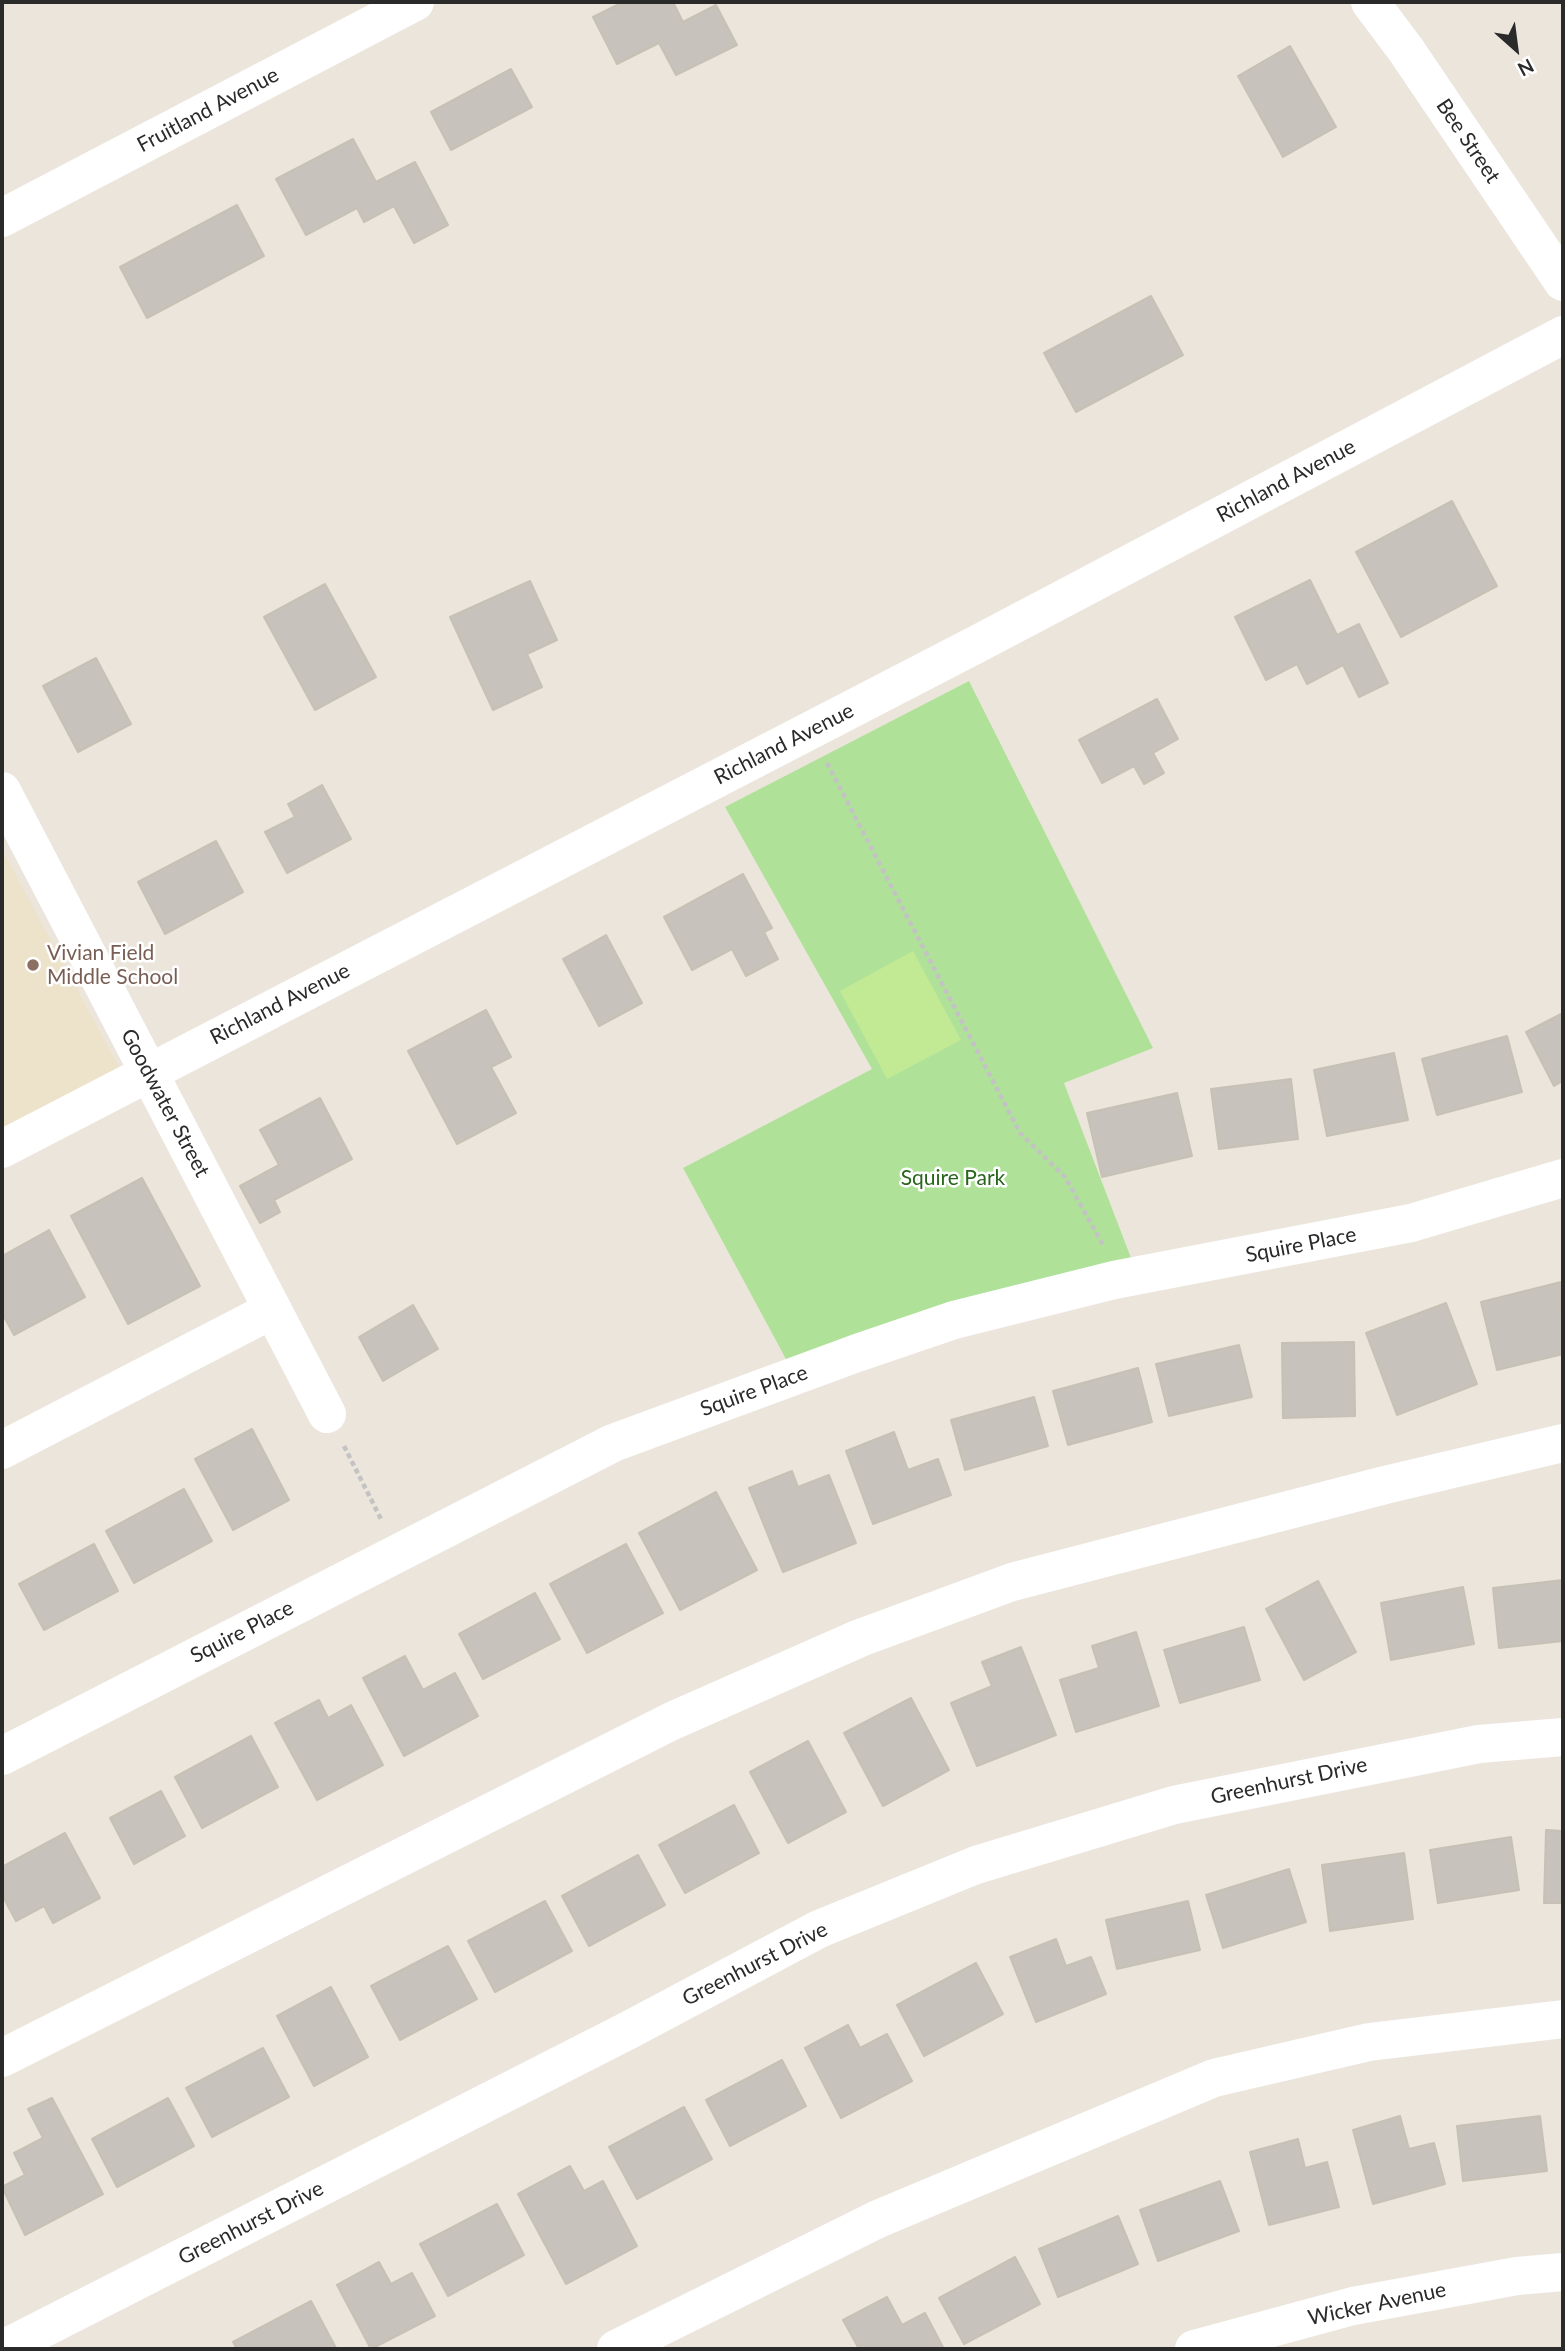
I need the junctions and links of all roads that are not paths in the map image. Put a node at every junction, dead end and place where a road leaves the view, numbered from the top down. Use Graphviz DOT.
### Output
graph roads {
  1 [pos="415,2"];
  2 [pos="1370,2"];
  3 [pos="2,218"];
  4 [pos="1563,282"];
  5 [pos="1563,335"];
  6 [pos="2,791"];
  7 [pos="149,1071"];
  8 [pos="2,1149"];
  9 [pos="1563,1178"];
  10 [pos="272,1310"];
  11 [pos="327,1414"];
  12 [pos="1563,1443"];
  13 [pos="2,1450"];
  14 [pos="1563,1737"];
  15 [pos="2,1756"];
  16 [pos="1563,2019"];
  17 [pos="2,2058"];
  18 [pos="1563,2272"];
  19 [pos="3,2349"];
  20 [pos="616,2349"];
  21 [pos="1194,2349"];
  1 -- 3 [label="street, Fruitland Avenue"];
  2 -- 4 [label="street, Bee Street"];
  5 -- 7 [label="street, Richland Avenue"];
  6 -- 7 [label="street, Goodwater Street"];
  7 -- 8 [label="street, Richland Avenue"];
  7 -- 10 [label="street, Goodwater Street"];
  9 -- 15 [label="street, Squire Place"];
  10 -- 11 [label="street, Goodwater Street"];
  10 -- 13 [label="street"];
  12 -- 17 [label="street"];
  14 -- 19 [label="street, Greenhurst Drive"];
  16 -- 20 [label="street"];
  18 -- 21 [label="street, Wicker Avenue"];
}
